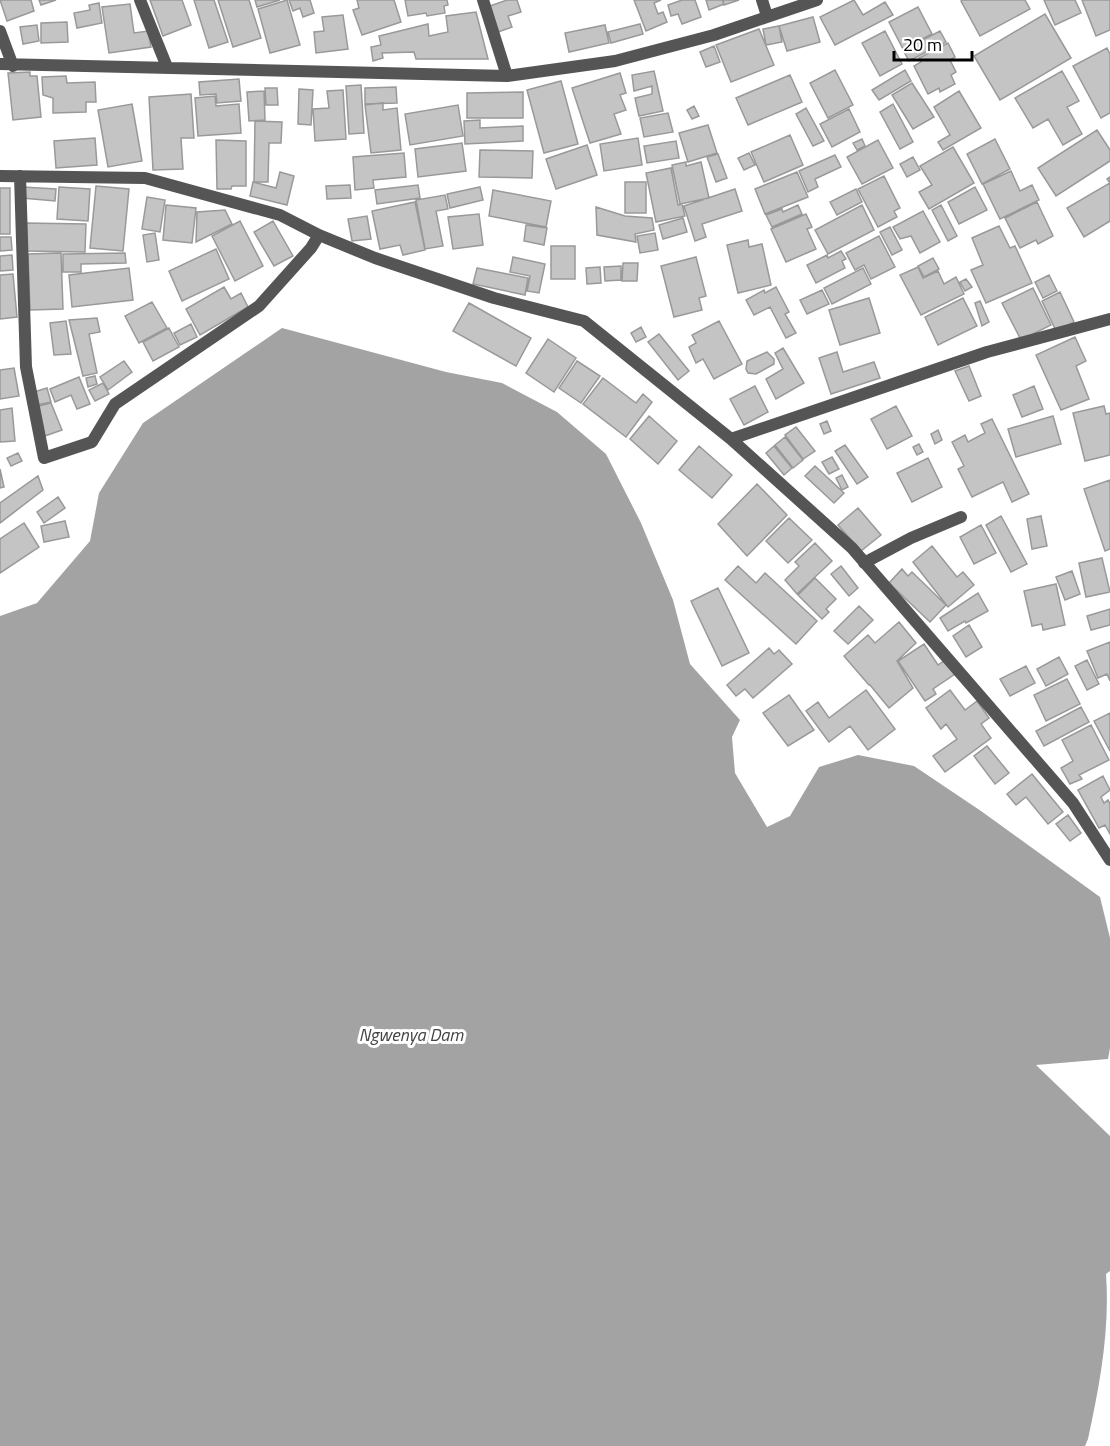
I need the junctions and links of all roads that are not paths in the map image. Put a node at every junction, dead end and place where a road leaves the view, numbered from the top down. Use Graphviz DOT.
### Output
graph roads {
  1 [pos="140,0"];
  2 [pos="483,0"];
  3 [pos="762,0"];
  4 [pos="817,0"];
  5 [pos="767,16"];
  6 [pos="0,31"];
  7 [pos="0,64"];
  8 [pos="13,66"];
  9 [pos="167,67"];
  10 [pos="507,76"];
  11 [pos="0,176"];
  12 [pos="20,176"];
  13 [pos="319,235"];
  14 [pos="1110,319"];
  15 [pos="731,439"];
  16 [pos="961,517"];
  17 [pos="864,563"];
  18 [pos="1110,860"];
  1 -- 9 [label="street"];
  2 -- 10 [label="street"];
  3 -- 5 [label="street"];
  4 -- 5 [label="street"];
  5 -- 10 [label="street"];
  6 -- 8 [label="street"];
  7 -- 8 [label="street"];
  8 -- 9 [label="street"];
  9 -- 10 [label="street"];
  11 -- 12 [label="street"];
  12 -- 13 [label="street"];
  12 -- 13 [label="street"];
  13 -- 15 [label="street"];
  14 -- 15 [label="street"];
  15 -- 17 [label="street"];
  16 -- 17 [label="street"];
  17 -- 18 [label="street"];
}
